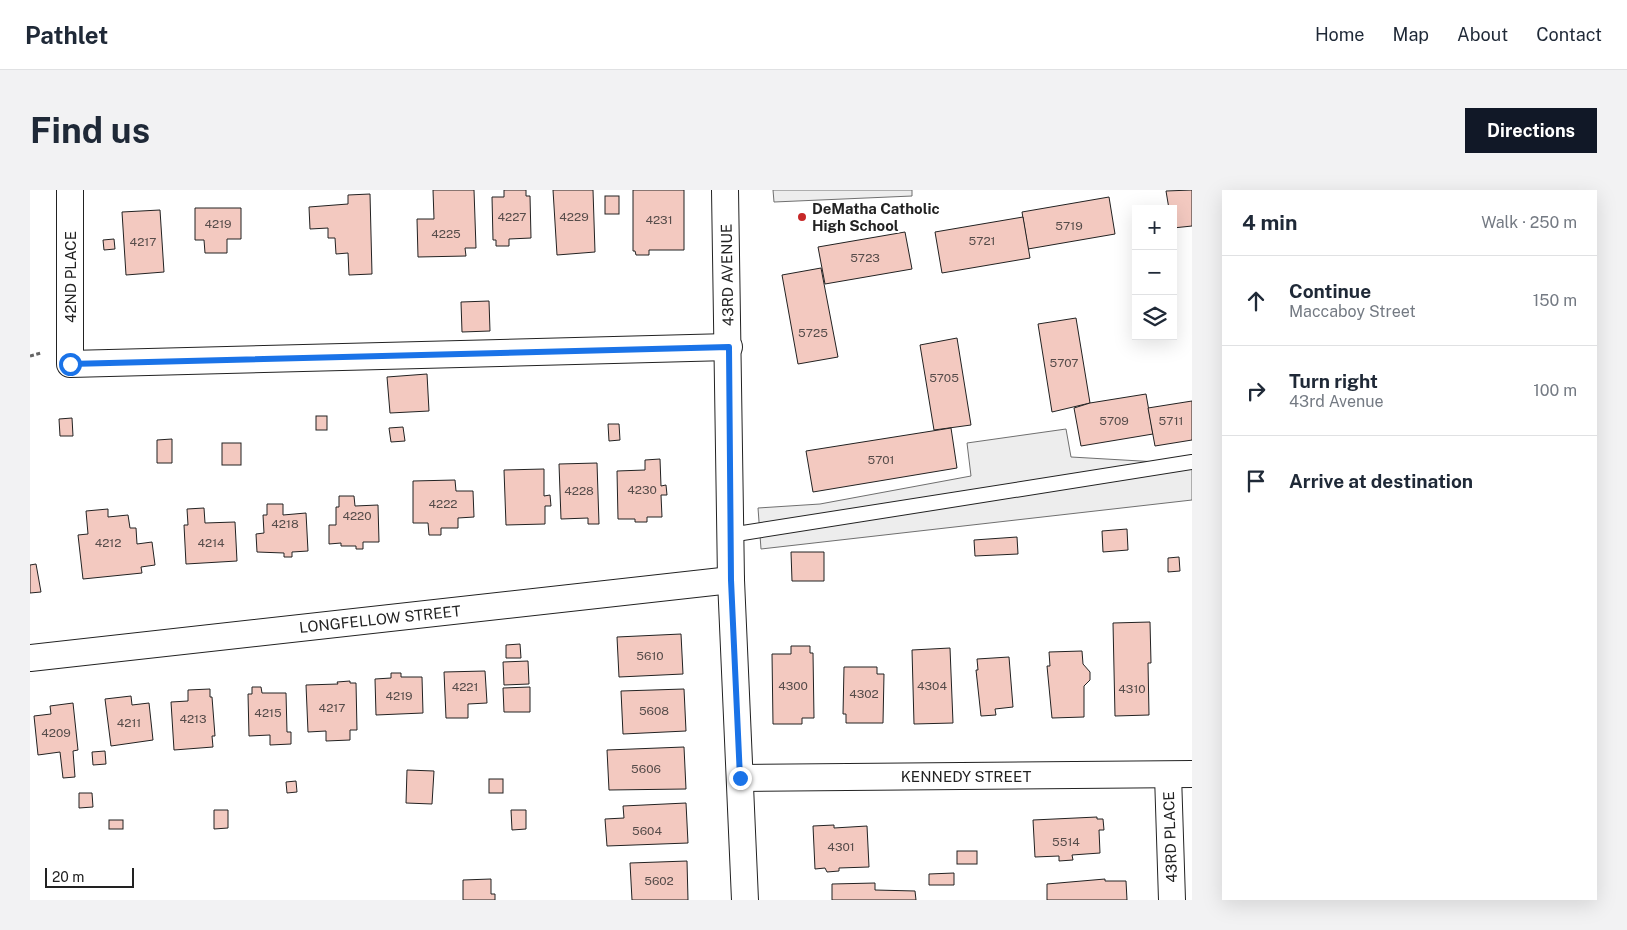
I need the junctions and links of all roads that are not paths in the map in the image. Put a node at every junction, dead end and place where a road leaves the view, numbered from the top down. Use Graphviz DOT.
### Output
graph roads {
  1 [pos="70,190"];
  2 [pos="725,190"];
  3 [pos="729,347"];
  4 [pos="1192,462"];
  5 [pos="730,535"];
  6 [pos="731,580"];
  7 [pos="30,658"];
  8 [pos="1180,774"];
  9 [pos="740,778"];
  10 [pos="745,900"];
  11 [pos="1172,900"];
  1 -- 3 [label="street, 42ND PLACE"];
  2 -- 3 [label="street, 43RD AVENUE"];
  3 -- 5 [label="street, 43RD AVENUE"];
  4 -- 5 [label="lane"];
  5 -- 6 [label="street, 43RD AVENUE"];
  6 -- 7 [label="street, LONGFELLOW STREET"];
  6 -- 9 [label="street, 43RD AVENUE"];
  8 -- 9 [label="street, KENNEDY STREET"];
  8 -- 11 [label="street, 43RD PLACE"];
  9 -- 10 [label="street, 43RD AVENUE"];
}
